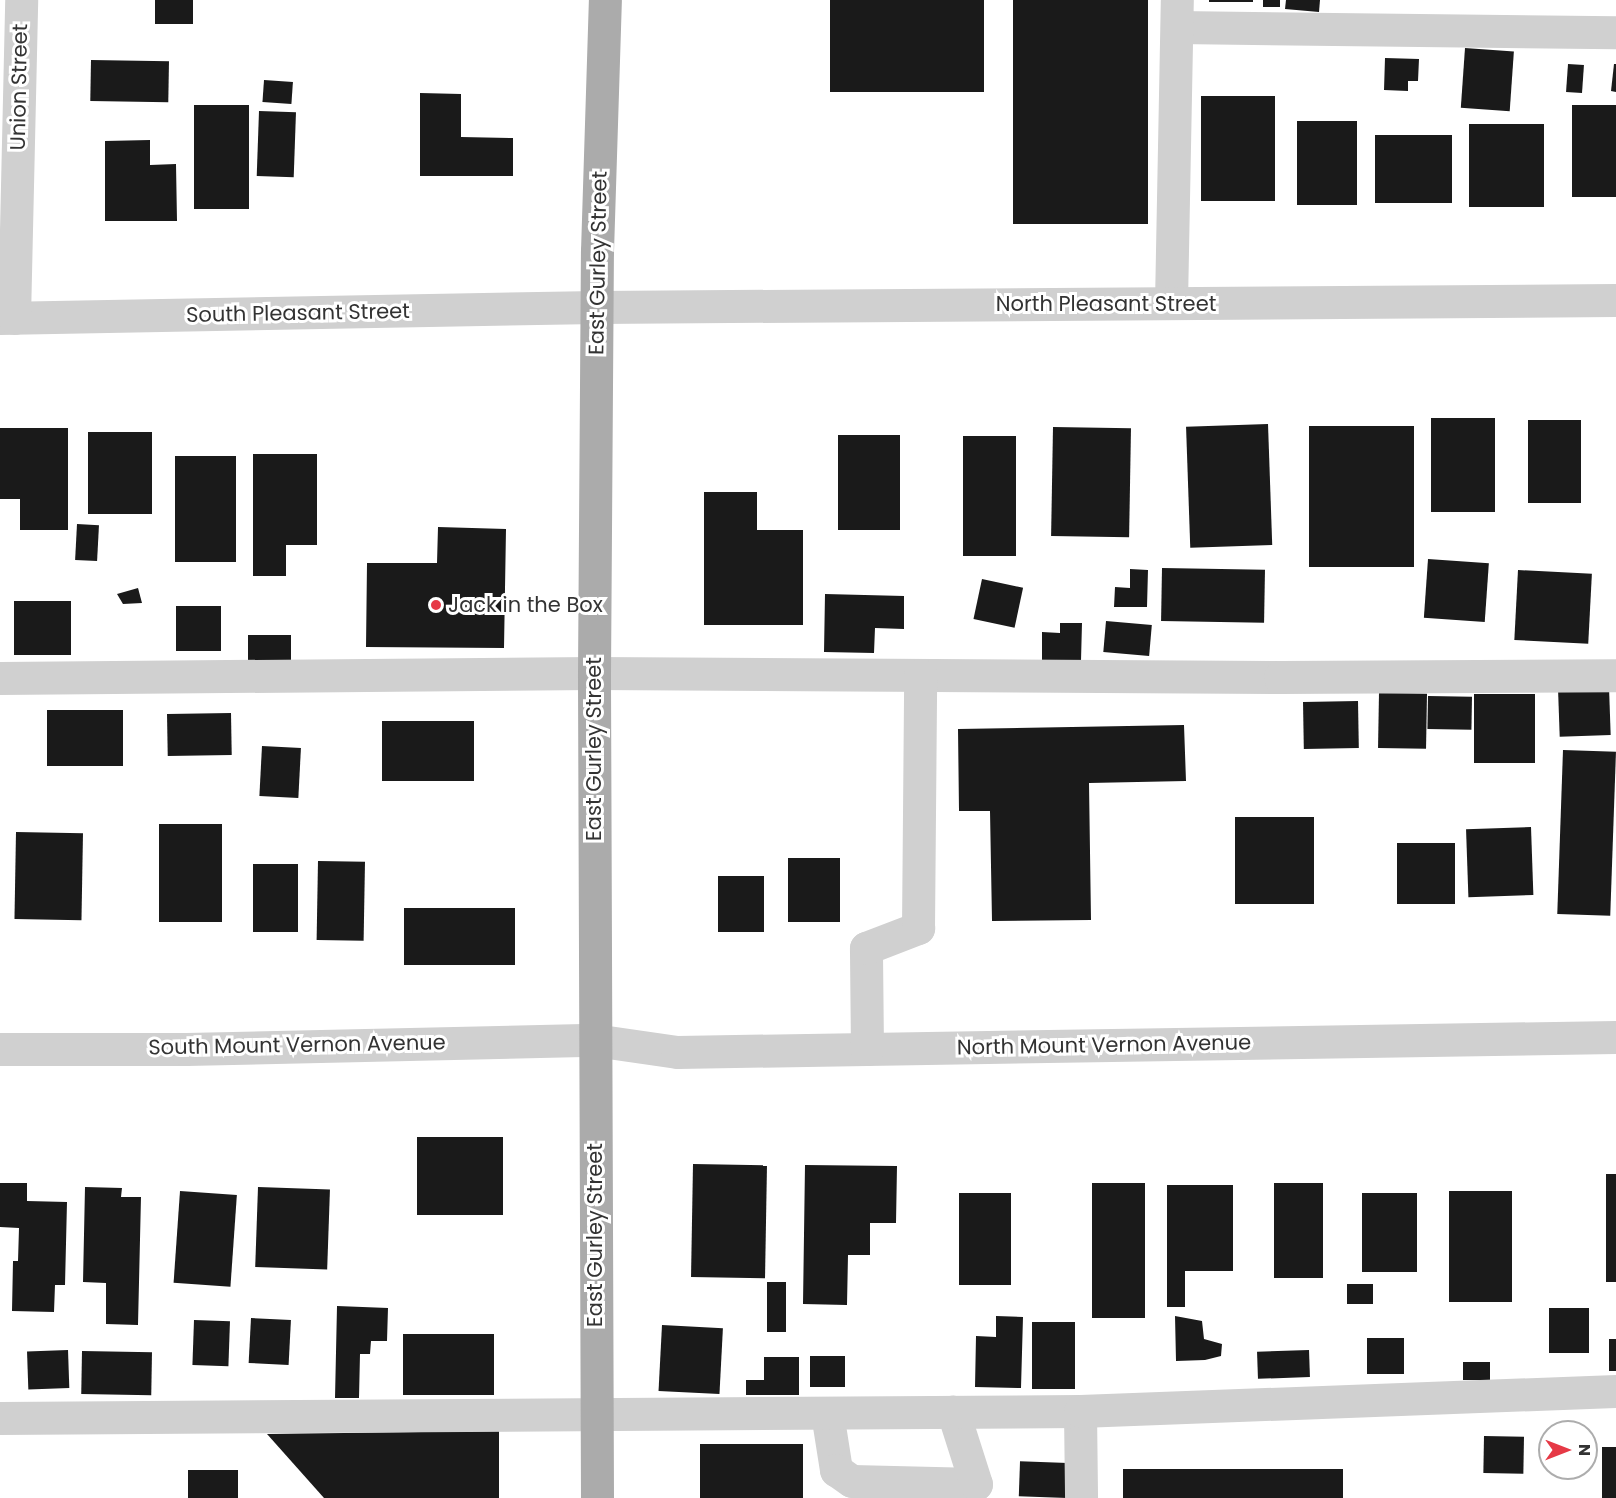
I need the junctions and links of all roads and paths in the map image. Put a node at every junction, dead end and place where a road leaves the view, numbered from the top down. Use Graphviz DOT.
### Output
graph roads {
  1 [pos="21,0"];
  2 [pos="605,0"];
  3 [pos="1177,13"];
  4 [pos="1616,32"];
  5 [pos="1616,300"];
  6 [pos="1171,303"];
  7 [pos="597,307"];
  8 [pos="7,318"];
  9 [pos="594,674"];
  10 [pos="920,675"];
  11 [pos="1616,675"];
  12 [pos="0,678"];
  13 [pos="1616,1037"];
  14 [pos="594,1040"];
  15 [pos="0,1049"];
  16 [pos="867,1049"];
  17 [pos="1616,1391"];
  18 [pos="1080,1411"];
  19 [pos="953,1412"];
  20 [pos="827,1413"];
  21 [pos="596,1414"];
  22 [pos="0,1418"];
  23 [pos="977,1491"];
  24 [pos="597,1498"];
  25 [pos="1081,1498"];
  1 -- 8 [label="street, Union Street"];
  2 -- 7 [label="main road, East Gurley Street"];
  3 -- 4 [label="street"];
  3 -- 6 [label="street"];
  5 -- 6 [label="street, North Pleasant Street"];
  6 -- 7 [label="street, North Pleasant Street"];
  7 -- 8 [label="street, South Pleasant Street"];
  7 -- 9 [label="main road, East Gurley Street"];
  9 -- 10 [label="street"];
  9 -- 12 [label="street"];
  9 -- 14 [label="main road, East Gurley Street"];
  10 -- 11 [label="street"];
  10 -- 16 [label="street"];
  13 -- 16 [label="street, North Mount Vernon Avenue"];
  14 -- 15 [label="street, South Mount Vernon Avenue"];
  14 -- 16 [label="street, North Mount Vernon Avenue"];
  14 -- 21 [label="main road, East Gurley Street"];
  17 -- 18 [label="street"];
  18 -- 19 [label="street"];
  18 -- 25 [label="street"];
  19 -- 20 [label="street"];
  19 -- 23 [label="street"];
  20 -- 21 [label="street"];
  20 -- 23 [label="street"];
  21 -- 22 [label="street"];
  21 -- 24 [label="main road, East Gurley Street"];
}
